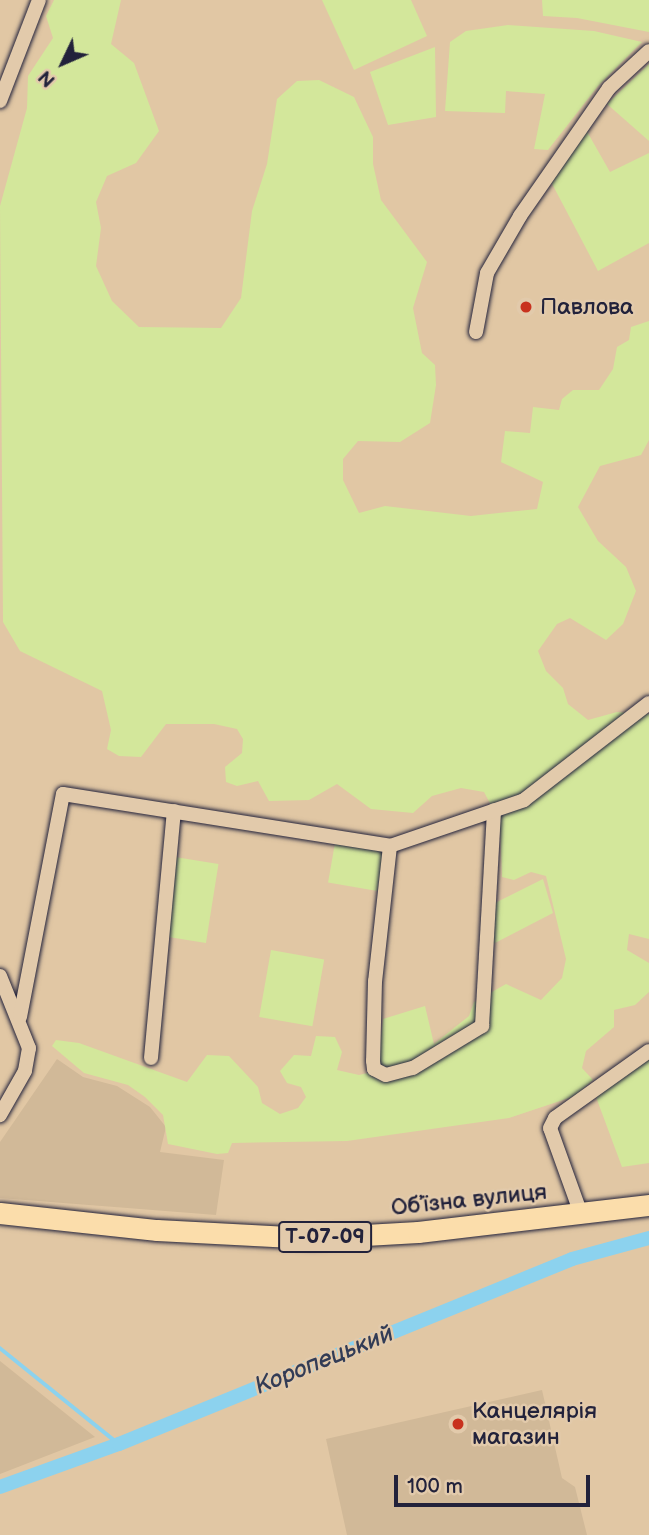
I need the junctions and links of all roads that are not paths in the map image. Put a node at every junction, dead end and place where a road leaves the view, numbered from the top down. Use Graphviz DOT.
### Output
graph roads {
  1 [pos="39,0"];
  2 [pos="649,51"];
  3 [pos="0,101"];
  4 [pos="475,332"];
  5 [pos="649,703"];
  6 [pos="494,810"];
  7 [pos="174,811"];
  8 [pos="390,846"];
  9 [pos="0,976"];
  10 [pos="20,1017"];
  11 [pos="649,1051"];
  12 [pos="151,1058"];
  13 [pos="0,1115"];
  14 [pos="649,1205"];
  15 [pos="0,1213"];
  16 [pos="581,1214"];
  1 -- 3 [label="street"];
  2 -- 4 [label="street"];
  5 -- 6 [label="street"];
  6 -- 8 [label="street"];
  6 -- 8 [label="street"];
  7 -- 8 [label="street"];
  7 -- 10 [label="street"];
  7 -- 12 [label="street"];
  9 -- 10 [label="street"];
  10 -- 13 [label="street"];
  11 -- 16 [label="street"];
  14 -- 16 [label="main road, Обʼїзна вулиця / Т-07-09"];
  15 -- 16 [label="main road, Обʼїзна вулиця / Т-07-09"];
}
